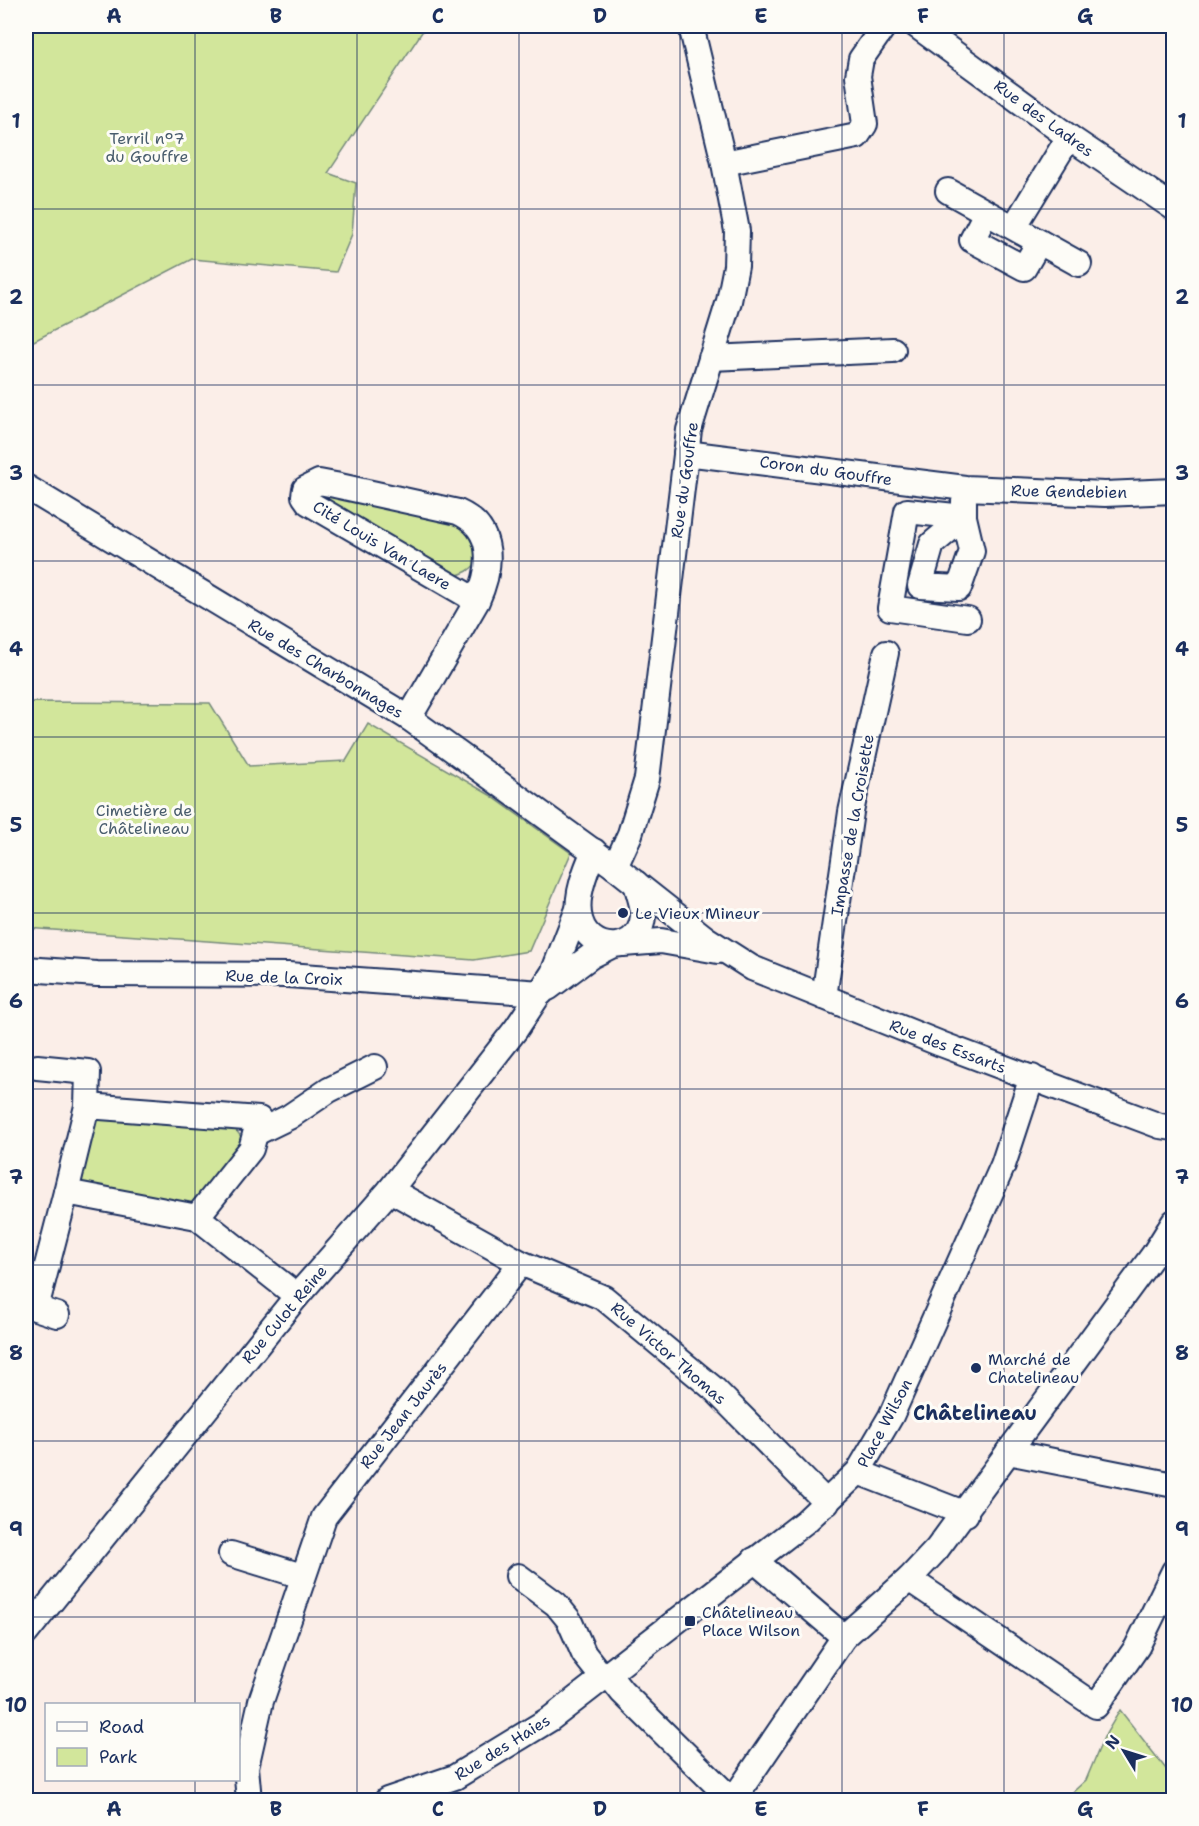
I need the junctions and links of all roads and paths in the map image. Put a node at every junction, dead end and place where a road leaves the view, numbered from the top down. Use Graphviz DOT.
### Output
graph roads {
  1 [pos="691,26"];
  2 [pos="884,26"];
  3 [pos="917,26"];
  4 [pos="1069,137"];
  5 [pos="724,163"];
  6 [pos="948,191"];
  7 [pos="1173,208"];
  8 [pos="986,213"];
  9 [pos="1014,227"];
  10 [pos="1039,242"];
  11 [pos="1079,264"];
  12 [pos="893,350"];
  13 [pos="711,358"];
  14 [pos="686,453"];
  15 [pos="26,487"];
  16 [pos="965,488"];
  17 [pos="1173,490"];
  18 [pos="477,601"];
  19 [pos="968,619"];
  20 [pos="885,654"];
  21 [pos="409,718"];
  22 [pos="594,851"];
  23 [pos="615,867"];
  24 [pos="636,884"];
  25 [pos="578,909"];
  26 [pos="617,945"];
  27 [pos="727,952"];
  28 [pos="26,969"];
  29 [pos="542,993"];
  30 [pos="824,997"];
  31 [pos="37,1067"];
  32 [pos="375,1067"];
  33 [pos="1032,1077"];
  34 [pos="87,1106"];
  35 [pos="1169,1130"];
  36 [pos="255,1133"];
  37 [pos="390,1190"];
  38 [pos="66,1192"];
  39 [pos="197,1217"];
  40 [pos="1173,1222"];
  41 [pos="521,1263"];
  42 [pos="297,1296"];
  43 [pos="40,1309"];
  44 [pos="1008,1452"];
  45 [pos="858,1472"];
  46 [pos="1170,1488"];
  47 [pos="827,1503"];
  48 [pos="966,1514"];
  49 [pos="231,1554"];
  50 [pos="754,1560"];
  51 [pos="1173,1571"];
  52 [pos="302,1576"];
  53 [pos="518,1576"];
  54 [pos="909,1579"];
  55 [pos="26,1633"];
  56 [pos="844,1637"];
  57 [pos="605,1676"];
  58 [pos="249,1800"];
  59 [pos="387,1800"];
  60 [pos="733,1800"];
  1 -- 5 [label="street, Rue du Gouffre"];
  2 -- 5 [label="street"];
  3 -- 4 [label="street, Rue des Ladres"];
  4 -- 7 [label="street, Rue des Ladres"];
  4 -- 9 [label="street"];
  5 -- 13 [label="street, Rue du Gouffre"];
  6 -- 8 [label="street"];
  8 -- 9 [label="street"];
  8 -- 10 [label="street"];
  9 -- 10 [label="street"];
  10 -- 11 [label="street"];
  12 -- 13 [label="street"];
  13 -- 14 [label="street, Rue du Gouffre"];
  14 -- 16 [label="street, Coron du Gouffre"];
  14 -- 23 [label="street, Rue du Gouffre"];
  15 -- 21 [label="street, Rue des Charbonnages"];
  16 -- 17 [label="street, Rue Gendebien"];
  16 -- 19 [label="street"];
  18 -- 18 [label="street, Cité Louis Van Laere"];
  18 -- 21 [label="street"];
  20 -- 30 [label="street, Impasse de la Croisette"];
  21 -- 22 [label="street, Rue des Charbonnages"];
  22 -- 23 [label="street, Rue des Charbonnages"];
  22 -- 25 [label="street"];
  23 -- 24 [label="street, Rue des Charbonnages"];
  24 -- 26 [label="street"];
  24 -- 27 [label="street, Rue des Essarts"];
  25 -- 26 [label="street"];
  25 -- 29 [label="street"];
  26 -- 27 [label="street"];
  26 -- 29 [label="street"];
  27 -- 30 [label="street, Rue des Essarts"];
  28 -- 29 [label="street, Rue de la Croix"];
  29 -- 37 [label="street, Rue Culot Reine"];
  30 -- 33 [label="street, Rue des Essarts"];
  31 -- 34 [label="street"];
  32 -- 36 [label="street"];
  33 -- 35 [label="street, Rue des Essarts"];
  33 -- 45 [label="street, Place Wilson"];
  34 -- 36 [label="street"];
  34 -- 38 [label="street"];
  36 -- 39 [label="street"];
  37 -- 41 [label="street, Rue Victor Thomas"];
  37 -- 42 [label="street, Rue Culot Reine"];
  38 -- 39 [label="street"];
  38 -- 43 [label="street"];
  39 -- 42 [label="street"];
  40 -- 44 [label="street"];
  41 -- 47 [label="street, Rue Victor Thomas"];
  41 -- 52 [label="street, Rue Jean Jaurès"];
  42 -- 55 [label="street, Rue Culot Reine"];
  44 -- 46 [label="street"];
  44 -- 48 [label="street"];
  45 -- 47 [label="street, Place Wilson"];
  45 -- 48 [label="street"];
  47 -- 50 [label="street, Place Wilson"];
  48 -- 54 [label="street"];
  49 -- 52 [label="street"];
  50 -- 56 [label="street"];
  50 -- 57 [label="street, Place Wilson"];
  51 -- 54 [label="street"];
  52 -- 58 [label="street, Rue Jean Jaurès"];
  53 -- 57 [label="street"];
  54 -- 56 [label="street"];
  56 -- 60 [label="street"];
  57 -- 59 [label="street, Rue des Haies"];
  57 -- 60 [label="street"];
}
